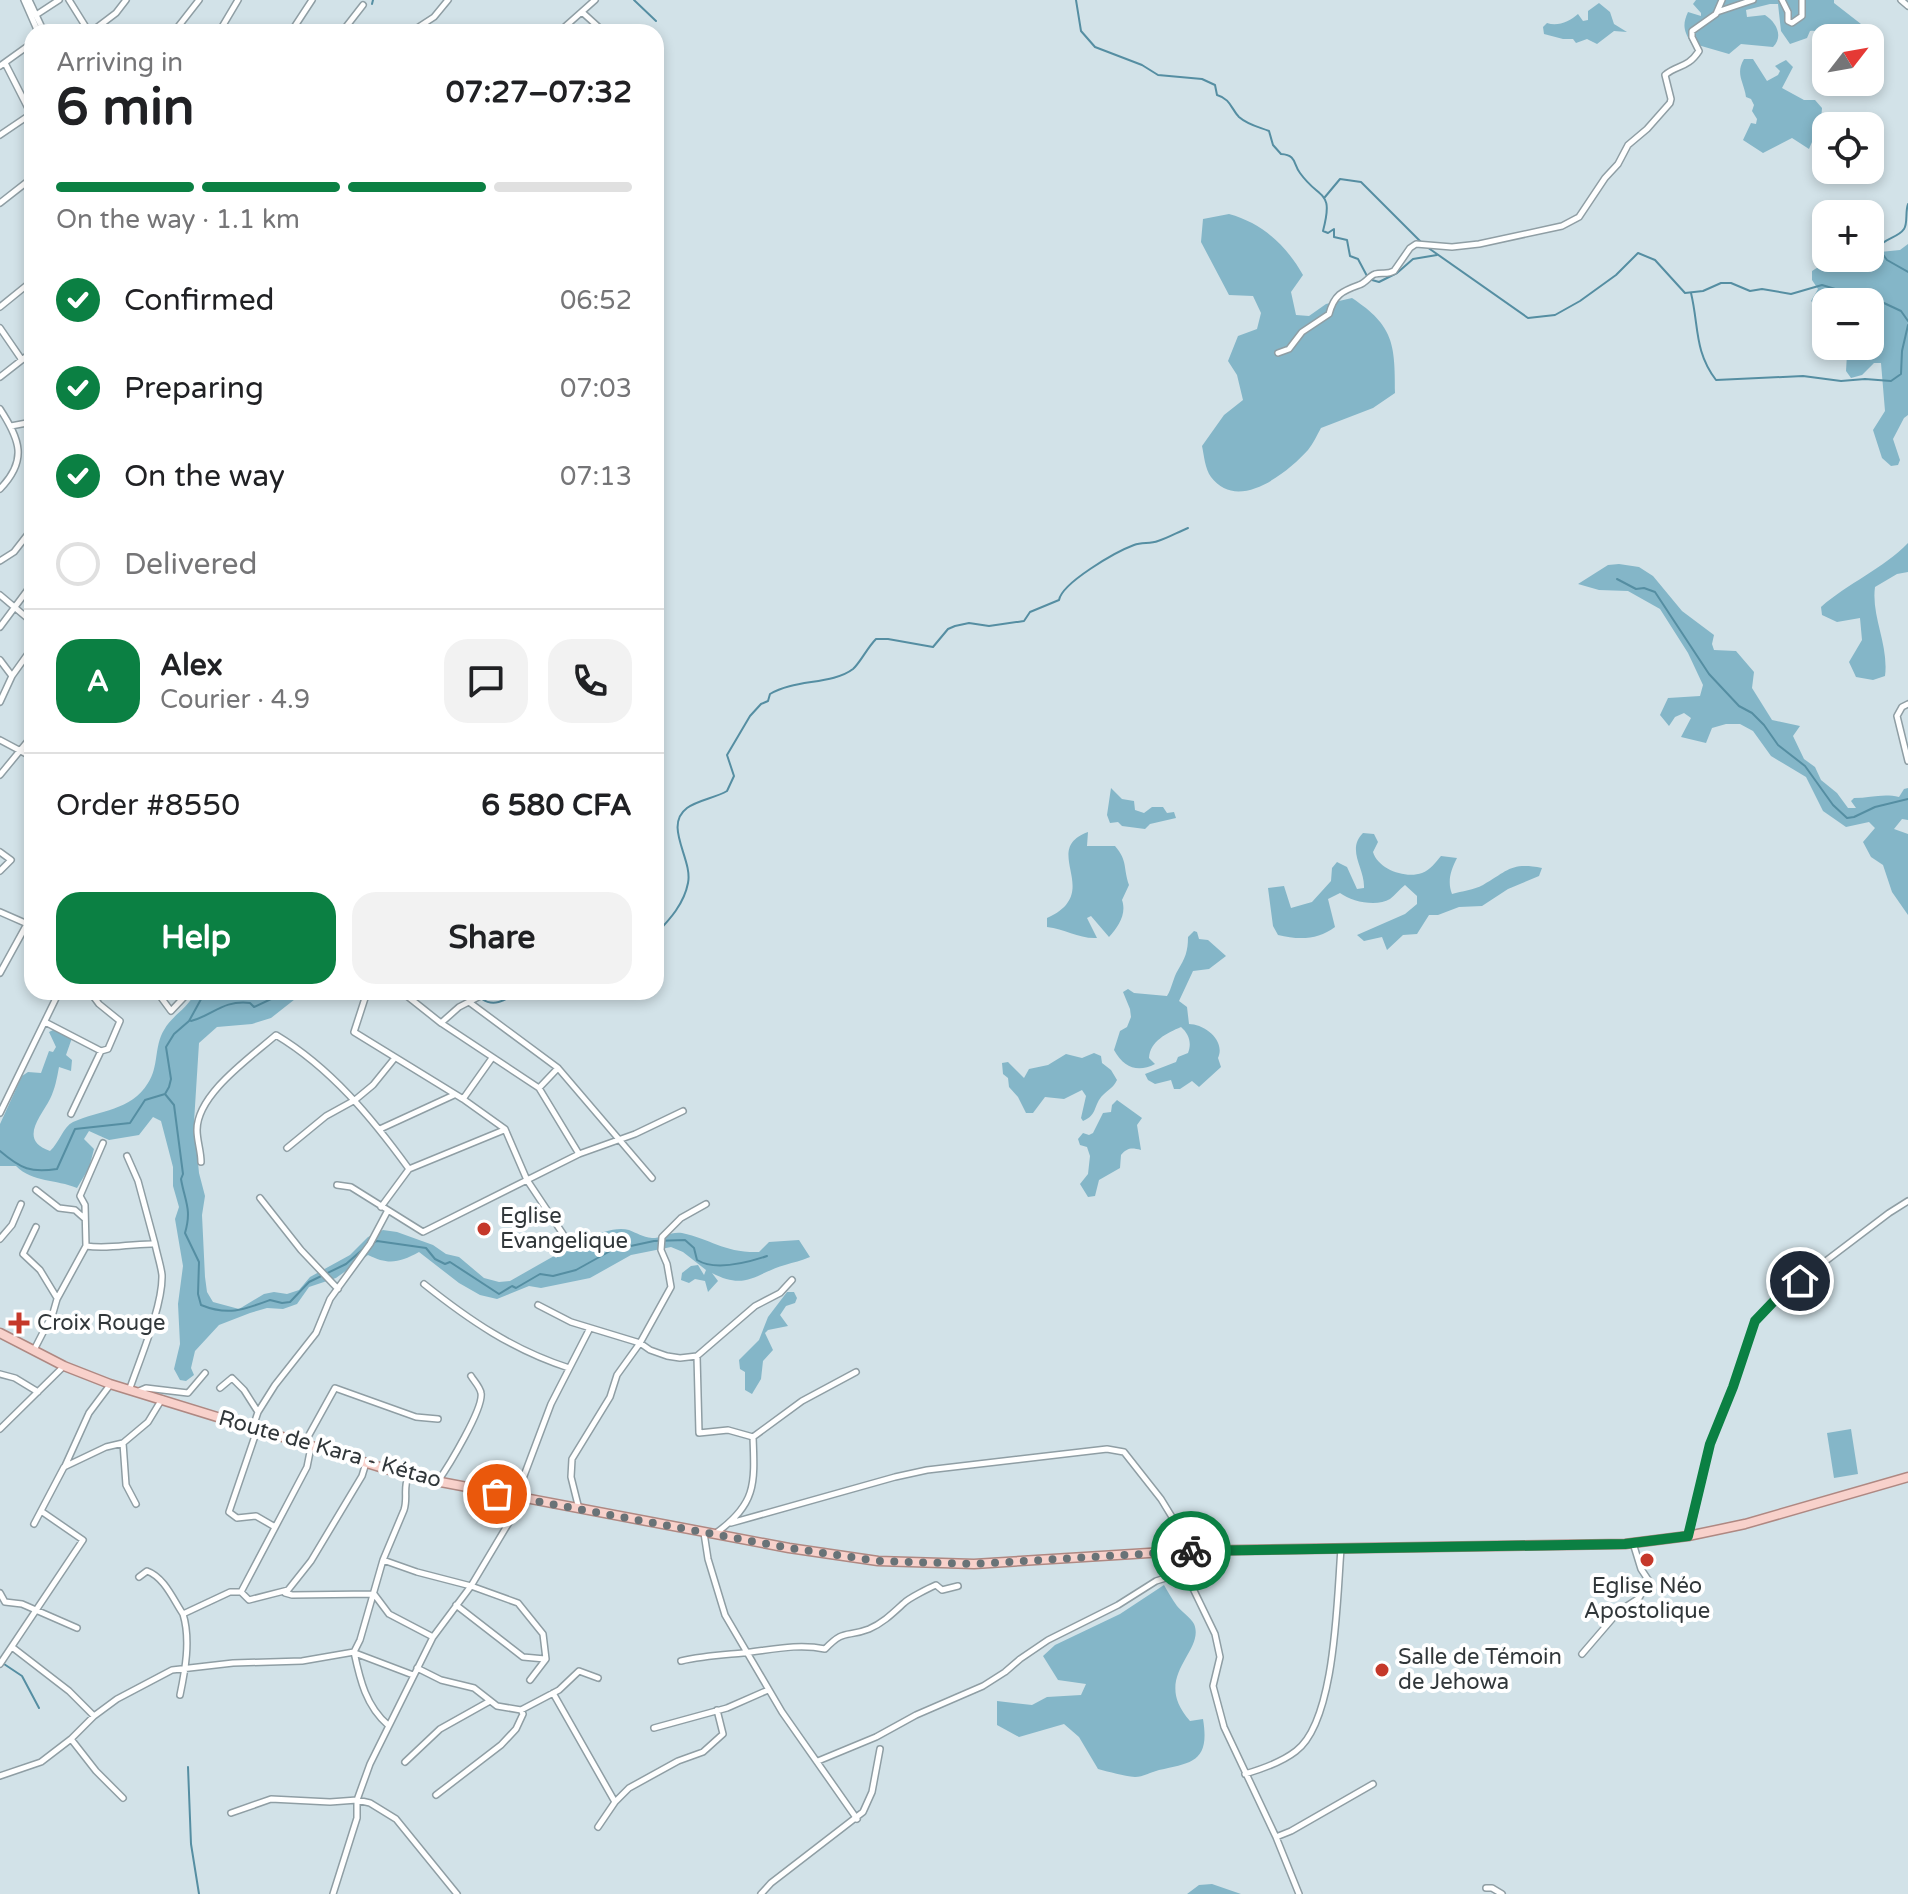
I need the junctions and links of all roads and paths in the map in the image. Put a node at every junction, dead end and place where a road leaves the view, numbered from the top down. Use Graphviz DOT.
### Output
graph roads {
  1 [pos="27,0"];
  2 [pos="59,0"];
  3 [pos="69,0"];
  4 [pos="126,0"];
  5 [pos="199,0"];
  6 [pos="238,0"];
  7 [pos="312,0"];
  8 [pos="448,0"];
  9 [pos="595,0"];
  10 [pos="1722,0"];
  11 [pos="1753,0"];
  12 [pos="1782,0"];
  13 [pos="1802,0"];
  14 [pos="1901,0"];
  15 [pos="363,5"];
  16 [pos="1908,6"];
  17 [pos="582,12"];
  18 [pos="1717,12"];
  19 [pos="36,15"];
  20 [pos="35,24"];
  21 [pos="40,24"];
  22 [pos="85,24"];
  23 [pos="101,24"];
  24 [pos="180,24"];
  25 [pos="224,24"];
  26 [pos="296,24"];
  27 [pos="348,24"];
  28 [pos="423,24"];
  29 [pos="568,24"];
  30 [pos="595,24"];
  31 [pos="24,49"];
  32 [pos="2,64"];
  33 [pos="24,101"];
  34 [pos="24,120"];
  35 [pos="0,135"];
  36 [pos="24,184"];
  37 [pos="0,203"];
  38 [pos="24,288"];
  39 [pos="0,307"];
  40 [pos="0,328"];
  41 [pos="1278,353"];
  42 [pos="22,360"];
  43 [pos="0,377"];
  44 [pos="0,409"];
  45 [pos="24,424"];
  46 [pos="11,426"];
  47 [pos="0,489"];
  48 [pos="24,539"];
  49 [pos="0,561"];
  50 [pos="24,594"];
  51 [pos="0,595"];
  52 [pos="14,606"];
  53 [pos="24,615"];
  54 [pos="0,627"];
  55 [pos="24,659"];
  56 [pos="0,660"];
  57 [pos="12,676"];
  58 [pos="0,702"];
  59 [pos="1908,704"];
  60 [pos="0,740"];
  61 [pos="24,745"];
  62 [pos="19,750"];
  63 [pos="24,753"];
  64 [pos="1908,761"];
  65 [pos="0,775"];
  66 [pos="0,852"];
  67 [pos="0,871"];
  68 [pos="0,912"];
  69 [pos="24,922"];
  70 [pos="24,935"];
  71 [pos="0,973"];
  72 [pos="55,1000"];
  73 [pos="96,1000"];
  74 [pos="163,1000"];
  75 [pos="181,1000"];
  76 [pos="364,1000"];
  77 [pos="412,1000"];
  78 [pos="473,1000"];
  79 [pos="469,1002"];
  80 [pos="45,1022"];
  81 [pos="441,1023"];
  82 [pos="101,1051"];
  83 [pos="492,1058"];
  84 [pos="394,1059"];
  85 [pos="558,1068"];
  86 [pos="539,1088"];
  87 [pos="0,1090"];
  88 [pos="10,1094"];
  89 [pos="454,1095"];
  90 [pos="463,1099"];
  91 [pos="355,1100"];
  92 [pos="683,1111"];
  93 [pos="0,1113"];
  94 [pos="71,1114"];
  95 [pos="380,1129"];
  96 [pos="505,1129"];
  97 [pos="619,1140"];
  98 [pos="103,1143"];
  99 [pos="287,1148"];
  100 [pos="579,1154"];
  101 [pos="127,1156"];
  102 [pos="201,1162"];
  103 [pos="409,1169"];
  104 [pos="652,1178"];
  105 [pos="527,1180"];
  106 [pos="337,1185"];
  107 [pos="36,1190"];
  108 [pos="260,1198"];
  109 [pos="1908,1201"];
  110 [pos="21,1204"];
  111 [pos="706,1204"];
  112 [pos="381,1207"];
  113 [pos="387,1212"];
  114 [pos="85,1218"];
  115 [pos="36,1227"];
  116 [pos="563,1234"];
  117 [pos="0,1239"];
  118 [pos="155,1244"];
  119 [pos="86,1246"];
  120 [pos="792,1280"];
  121 [pos="424,1284"];
  122 [pos="338,1289"];
  123 [pos="57,1299"];
  124 [pos="538,1305"];
  125 [pos="590,1328"];
  126 [pos="0,1333"];
  127 [pos="640,1343"];
  128 [pos="34,1351"];
  129 [pos="697,1356"];
  130 [pos="64,1366"];
  131 [pos="569,1368"];
  132 [pos="856,1372"];
  133 [pos="205,1373"];
  134 [pos="0,1374"];
  135 [pos="471,1376"];
  136 [pos="110,1384"];
  137 [pos="220,1388"];
  138 [pos="135,1390"];
  139 [pos="38,1392"];
  140 [pos="162,1398"];
  141 [pos="258,1412"];
  142 [pos="438,1419"];
  143 [pos="2,1425"];
  144 [pos="255,1429"];
  145 [pos="753,1437"];
  146 [pos="123,1443"];
  147 [pos="307,1446"];
  148 [pos="366,1463"];
  149 [pos="64,1467"];
  150 [pos="409,1476"];
  151 [pos="1908,1477"];
  152 [pos="437,1482"];
  153 [pos="520,1498"];
  154 [pos="136,1504"];
  155 [pos="579,1509"];
  156 [pos="41,1511"];
  157 [pos="731,1523"];
  158 [pos="34,1524"];
  159 [pos="275,1527"];
  160 [pos="703,1532"];
  161 [pos="715,1534"];
  162 [pos="1688,1536"];
  163 [pos="1633,1542"];
  164 [pos="1341,1548"];
  165 [pos="1181,1551"];
  166 [pos="383,1560"];
  167 [pos="1185,1572"];
  168 [pos="139,1577"];
  169 [pos="471,1586"];
  170 [pos="958,1586"];
  171 [pos="241,1592"];
  172 [pos="0,1593"];
  173 [pos="285,1593"];
  174 [pos="374,1594"];
  175 [pos="456,1605"];
  176 [pos="37,1610"];
  177 [pos="183,1614"];
  178 [pos="77,1628"];
  179 [pos="433,1637"];
  180 [pos="12,1647"];
  181 [pos="354,1652"];
  182 [pos="747,1652"];
  183 [pos="1582,1654"];
  184 [pos="546,1659"];
  185 [pos="681,1661"];
  186 [pos="1,1663"];
  187 [pos="185,1667"];
  188 [pos="417,1668"];
  189 [pos="413,1675"];
  190 [pos="598,1678"];
  191 [pos="530,1680"];
  192 [pos="768,1690"];
  193 [pos="553,1693"];
  194 [pos="180,1695"];
  195 [pos="490,1701"];
  196 [pos="521,1710"];
  197 [pos="717,1710"];
  198 [pos="94,1716"];
  199 [pos="388,1725"];
  200 [pos="654,1728"];
  201 [pos="71,1739"];
  202 [pos="880,1749"];
  203 [pos="818,1761"];
  204 [pos="405,1762"];
  205 [pos="1245,1774"];
  206 [pos="0,1776"];
  207 [pos="1373,1784"];
  208 [pos="436,1795"];
  209 [pos="123,1798"];
  210 [pos="357,1800"];
  211 [pos="615,1802"];
  212 [pos="231,1813"];
  213 [pos="857,1819"];
  214 [pos="598,1827"];
  215 [pos="1276,1837"];
  216 [pos="1486,1888"];
  217 [pos="333,1894"];
  218 [pos="457,1894"];
  219 [pos="761,1894"];
  220 [pos="1299,1894"];
  221 [pos="1502,1894"];
  1 -- 19 [label="street"];
  1 -- 20 [label="street"];
  2 -- 19 [label="street"];
  3 -- 22 [label="street"];
  4 -- 23 [label="street"];
  5 -- 24 [label="street"];
  6 -- 25 [label="street"];
  7 -- 26 [label="street"];
  8 -- 28 [label="street"];
  9 -- 17 [label="street"];
  10 -- 18 [label="street"];
  11 -- 18 [label="street"];
  12 -- 13 [label="street"];
  14 -- 16 [label="street"];
  15 -- 27 [label="street"];
  17 -- 29 [label="street"];
  17 -- 30 [label="street"];
  18 -- 41 [label="street"];
  19 -- 21 [label="street"];
  31 -- 32 [label="street"];
  32 -- 33 [label="street"];
  34 -- 35 [label="street"];
  36 -- 37 [label="street"];
  38 -- 39 [label="street"];
  40 -- 42 [label="street"];
  42 -- 43 [label="street"];
  44 -- 46 [label="street"];
  45 -- 46 [label="street"];
  46 -- 47 [label="street"];
  48 -- 49 [label="street"];
  50 -- 52 [label="street"];
  51 -- 52 [label="street"];
  52 -- 53 [label="street"];
  52 -- 54 [label="street"];
  55 -- 57 [label="street"];
  56 -- 57 [label="street"];
  57 -- 58 [label="street"];
  59 -- 64 [label="street"];
  60 -- 62 [label="street"];
  61 -- 62 [label="street"];
  62 -- 63 [label="street"];
  62 -- 65 [label="street"];
  66 -- 67 [label="street"];
  68 -- 69 [label="street"];
  70 -- 71 [label="street"];
  72 -- 80 [label="street"];
  73 -- 82 [label="street"];
  74 -- 75 [label="street"];
  76 -- 84 [label="street"];
  77 -- 81 [label="street"];
  78 -- 79 [label="street"];
  79 -- 81 [label="street"];
  79 -- 85 [label="street"];
  80 -- 82 [label="street"];
  80 -- 88 [label="street"];
  81 -- 83 [label="street"];
  82 -- 94 [label="street"];
  83 -- 86 [label="street"];
  83 -- 90 [label="street"];
  84 -- 89 [label="street"];
  84 -- 91 [label="street"];
  85 -- 86 [label="street"];
  85 -- 97 [label="street"];
  86 -- 100 [label="street"];
  87 -- 88 [label="street"];
  88 -- 93 [label="street"];
  89 -- 90 [label="street"];
  89 -- 95 [label="street"];
  90 -- 96 [label="street"];
  91 -- 95 [label="street"];
  91 -- 99 [label="street"];
  91 -- 102 [label="street"];
  92 -- 97 [label="street"];
  95 -- 103 [label="street"];
  96 -- 103 [label="street"];
  96 -- 105 [label="street"];
  97 -- 100 [label="street"];
  97 -- 104 [label="street"];
  98 -- 114 [label="street"];
  100 -- 105 [label="street"];
  101 -- 118 [label="street"];
  103 -- 112 [label="street"];
  105 -- 113 [label="street"];
  105 -- 116 [label="street"];
  106 -- 112 [label="street"];
  107 -- 114 [label="street"];
  108 -- 122 [label="street"];
  109 -- 162 [label="street"];
  110 -- 117 [label="street"];
  111 -- 127 [label="street"];
  112 -- 113 [label="street"];
  113 -- 122 [label="street"];
  114 -- 119 [label="street"];
  115 -- 123 [label="street"];
  118 -- 119 [label="street"];
  118 -- 138 [label="street"];
  119 -- 123 [label="street"];
  120 -- 129 [label="street"];
  121 -- 131 [label="street"];
  122 -- 141 [label="street"];
  123 -- 128 [label="street"];
  124 -- 125 [label="street"];
  125 -- 127 [label="street"];
  125 -- 131 [label="street"];
  126 -- 128 [label="main road, Route de Kara - Kétao"];
  127 -- 129 [label="street"];
  127 -- 155 [label="street"];
  128 -- 130 [label="main road, Route de Kara - Kétao"];
  129 -- 145 [label="street"];
  130 -- 136 [label="main road, Route de Kara - Kétao"];
  130 -- 139 [label="street"];
  131 -- 153 [label="street"];
  132 -- 145 [label="street"];
  133 -- 138 [label="street"];
  134 -- 139 [label="street"];
  135 -- 152 [label="street"];
  136 -- 138 [label="main road, Route de Kara - Kétao"];
  136 -- 149 [label="street"];
  137 -- 141 [label="street"];
  138 -- 140 [label="main road, Route de Kara - Kétao"];
  139 -- 143 [label="street"];
  140 -- 144 [label="main road, Route de Kara - Kétao"];
  140 -- 146 [label="street"];
  141 -- 144 [label="street"];
  142 -- 147 [label="street"];
  144 -- 147 [label="main road, Route de Kara - Kétao"];
  144 -- 159 [label="street"];
  145 -- 157 [label="street"];
  146 -- 149 [label="street"];
  146 -- 154 [label="street"];
  147 -- 148 [label="main road, Route de Kara - Kétao"];
  147 -- 159 [label="street"];
  148 -- 150 [label="main road, Route de Kara - Kétao"];
  148 -- 173 [label="street"];
  149 -- 156 [label="street"];
  150 -- 152 [label="main road, Route de Kara - Kétao"];
  150 -- 166 [label="street"];
  151 -- 162 [label="main road, Route de Kara - Kétao"];
  152 -- 153 [label="main road, Route de Kara - Kétao"];
  153 -- 155 [label="main road, Route de Kara - Kétao"];
  153 -- 169 [label="street"];
  155 -- 160 [label="main road, Route de Kara - Kétao"];
  156 -- 158 [label="street"];
  156 -- 176 [label="street"];
  157 -- 161 [label="street"];
  157 -- 165 [label="street"];
  159 -- 171 [label="street"];
  160 -- 161 [label="main road, Route de Kara - Kétao"];
  160 -- 182 [label="street"];
  161 -- 165 [label="main road, Route de Kara - Kétao"];
  162 -- 163 [label="main road, Route de Kara - Kétao"];
  163 -- 164 [label="main road, Route de Kara - Kétao"];
  163 -- 183 [label="street"];
  164 -- 165 [label="main road, Route de Kara - Kétao"];
  164 -- 205 [label="street"];
  165 -- 167 [label="street"];
  166 -- 169 [label="street"];
  166 -- 174 [label="street"];
  167 -- 203 [label="street"];
  167 -- 205 [label="street"];
  168 -- 177 [label="street"];
  169 -- 175 [label="street"];
  169 -- 184 [label="street"];
  170 -- 182 [label="street"];
  171 -- 173 [label="street"];
  171 -- 177 [label="street"];
  172 -- 176 [label="street"];
  173 -- 174 [label="street"];
  174 -- 179 [label="street"];
  174 -- 181 [label="street"];
  175 -- 179 [label="street"];
  175 -- 184 [label="street"];
  176 -- 178 [label="street"];
  176 -- 180 [label="street"];
  177 -- 187 [label="street"];
  179 -- 188 [label="street"];
  180 -- 186 [label="street"];
  180 -- 198 [label="street"];
  181 -- 187 [label="street"];
  181 -- 189 [label="street"];
  181 -- 199 [label="street"];
  182 -- 185 [label="street"];
  182 -- 192 [label="street"];
  184 -- 191 [label="street"];
  187 -- 194 [label="street"];
  187 -- 198 [label="street"];
  188 -- 189 [label="street"];
  188 -- 195 [label="street"];
  189 -- 199 [label="street"];
  190 -- 193 [label="street"];
  192 -- 197 [label="street"];
  192 -- 203 [label="street"];
  193 -- 196 [label="street"];
  193 -- 211 [label="street"];
  195 -- 196 [label="street"];
  195 -- 204 [label="street"];
  196 -- 208 [label="street"];
  197 -- 200 [label="street"];
  197 -- 211 [label="street"];
  198 -- 201 [label="street"];
  199 -- 210 [label="street"];
  201 -- 206 [label="street"];
  201 -- 209 [label="street"];
  202 -- 213 [label="street"];
  203 -- 213 [label="street"];
  205 -- 215 [label="street"];
  207 -- 215 [label="street"];
  210 -- 212 [label="street"];
  210 -- 217 [label="street"];
  210 -- 218 [label="street"];
  211 -- 214 [label="street"];
  213 -- 219 [label="street"];
  215 -- 220 [label="street"];
  216 -- 221 [label="street"];
}
